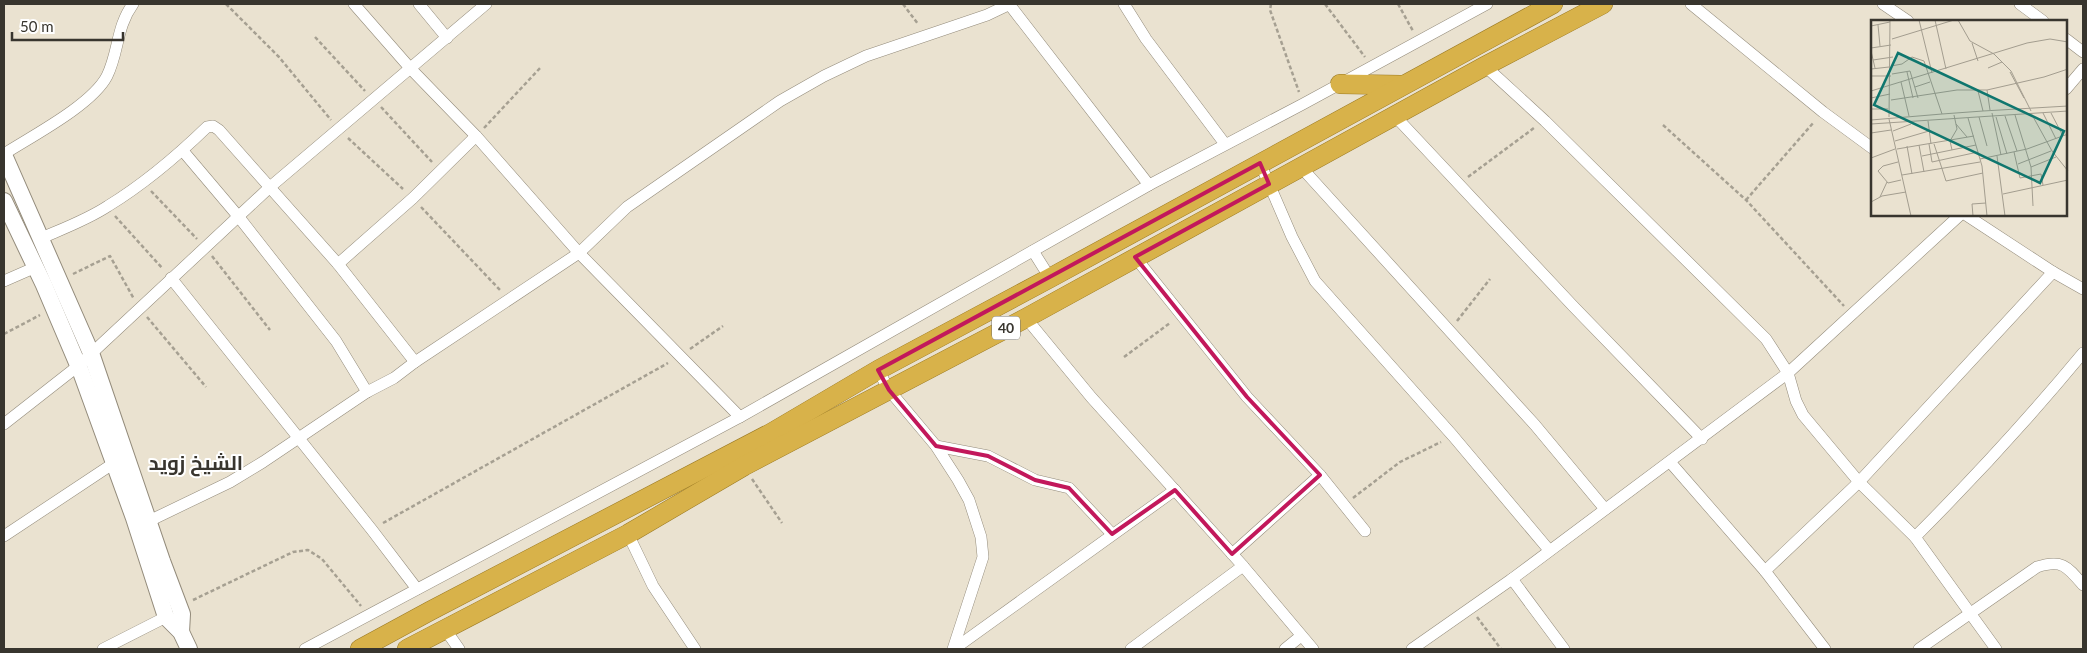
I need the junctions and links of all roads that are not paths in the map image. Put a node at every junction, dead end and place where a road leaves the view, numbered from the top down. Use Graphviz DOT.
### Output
graph roads {
  1 [pos="133,4"];
  2 [pos="354,4"];
  3 [pos="418,4"];
  4 [pos="486,4"];
  5 [pos="1009,4"];
  6 [pos="1124,4"];
  7 [pos="1487,4"];
  8 [pos="1553,4"];
  9 [pos="1603,4"];
  10 [pos="1691,4"];
  11 [pos="1883,4"];
  12 [pos="2020,4"];
  13 [pos="1907,20"];
  14 [pos="2042,20"];
  15 [pos="447,38"];
  16 [pos="2067,40"];
  17 [pos="2083,52"];
  18 [pos="1485,66"];
  19 [pos="410,68"];
  20 [pos="2083,69"];
  21 [pos="1340,84"];
  22 [pos="1402,85"];
  23 [pos="2067,89"];
  24 [pos="1395,116"];
  25 [pos="476,136"];
  26 [pos="1225,144"];
  27 [pos="1871,147"];
  28 [pos="183,150"];
  29 [pos="4,155"];
  30 [pos="1260,163"];
  31 [pos="1300,166"];
  32 [pos="1269,184"];
  33 [pos="1150,185"];
  34 [pos="270,186"];
  35 [pos="4,201"];
  36 [pos="238,216"];
  37 [pos="1959,216"];
  38 [pos="1968,216"];
  39 [pos="39,239"];
  40 [pos="1033,251"];
  41 [pos="579,253"];
  42 [pos="1135,257"];
  43 [pos="338,264"];
  44 [pos="36,267"];
  45 [pos="2052,272"];
  46 [pos="171,278"];
  47 [pos="1050,278"];
  48 [pos="4,281"];
  49 [pos="2083,289"];
  50 [pos="1026,318"];
  51 [pos="90,353"];
  52 [pos="2083,353"];
  53 [pos="415,362"];
  54 [pos="78,366"];
  55 [pos="878,370"];
  56 [pos="1788,373"];
  57 [pos="889,390"];
  58 [pos="367,392"];
  59 [pos="740,417"];
  60 [pos="4,424"];
  61 [pos="1702,439"];
  62 [pos="298,440"];
  63 [pos="936,446"];
  64 [pos="1670,462"];
  65 [pos="114,463"];
  66 [pos="1320,475"];
  67 [pos="1860,482"];
  68 [pos="1176,490"];
  69 [pos="1606,509"];
  70 [pos="149,521"];
  71 [pos="1365,531"];
  72 [pos="628,534"];
  73 [pos="1112,534"];
  74 [pos="4,536"];
  75 [pos="1915,536"];
  76 [pos="1549,550"];
  77 [pos="1232,554"];
  78 [pos="1243,566"];
  79 [pos="1765,571"];
  80 [pos="1512,579"];
  81 [pos="2083,585"];
  82 [pos="416,589"];
  83 [pos="173,612"];
  84 [pos="1969,613"];
  85 [pos="445,630"];
  86 [pos="1301,636"];
  87 [pos="103,649"];
  88 [pos="189,649"];
  89 [pos="304,649"];
  90 [pos="360,649"];
  91 [pos="407,649"];
  92 [pos="459,649"];
  93 [pos="695,649"];
  94 [pos="954,649"];
  95 [pos="1131,649"];
  96 [pos="1285,649"];
  97 [pos="1313,649"];
  98 [pos="1412,649"];
  99 [pos="1564,649"];
  100 [pos="1825,649"];
  101 [pos="1919,649"];
  102 [pos="1996,649"];
  1 -- 29 [label="street"];
  2 -- 19 [label="street"];
  3 -- 15 [label="street"];
  4 -- 15 [label="street"];
  5 -- 33 [label="street"];
  5 -- 41 [label="street"];
  6 -- 26 [label="street"];
  7 -- 21 [label="street"];
  8 -- 22 [label="highway, 40"];
  9 -- 18 [label="highway, 40"];
  10 -- 27 [label="street"];
  11 -- 13 [label="street"];
  12 -- 14 [label="street"];
  15 -- 19 [label="street"];
  16 -- 17 [label="street"];
  18 -- 24 [label="highway, 40"];
  18 -- 56 [label="street"];
  19 -- 25 [label="street"];
  19 -- 34 [label="street"];
  20 -- 23 [label="street"];
  21 -- 22 [label="highway"];
  21 -- 26 [label="street"];
  22 -- 30 [label="highway, 40"];
  24 -- 31 [label="highway, 40"];
  24 -- 61 [label="street"];
  25 -- 41 [label="street"];
  25 -- 43 [label="street"];
  26 -- 33 [label="street"];
  28 -- 34 [label="street"];
  28 -- 36 [label="street"];
  28 -- 39 [label="street"];
  29 -- 39 [label="main road"];
  30 -- 32 [label="street"];
  30 -- 47 [label="highway, 40"];
  31 -- 32 [label="highway, 40"];
  31 -- 69 [label="street"];
  32 -- 42 [label="highway, 40"];
  32 -- 76 [label="street"];
  33 -- 40 [label="street"];
  34 -- 36 [label="street"];
  34 -- 43 [label="street"];
  35 -- 44 [label="main road"];
  36 -- 46 [label="street"];
  36 -- 58 [label="street"];
  37 -- 56 [label="street"];
  38 -- 45 [label="street"];
  39 -- 51 [label="main road"];
  40 -- 47 [label="street"];
  40 -- 59 [label="street"];
  41 -- 53 [label="street"];
  41 -- 59 [label="street"];
  42 -- 50 [label="highway, 40"];
  42 -- 66 [label="street"];
  43 -- 53 [label="street"];
  44 -- 48 [label="street"];
  44 -- 54 [label="main road"];
  45 -- 49 [label="street"];
  45 -- 67 [label="street"];
  46 -- 51 [label="street"];
  46 -- 62 [label="street"];
  47 -- 55 [label="highway, 40"];
  50 -- 57 [label="highway, 40"];
  50 -- 68 [label="street"];
  51 -- 54 [label="street"];
  51 -- 70 [label="main road"];
  52 -- 75 [label="street"];
  53 -- 58 [label="street"];
  54 -- 60 [label="street"];
  54 -- 65 [label="main road"];
  55 -- 57 [label="street"];
  55 -- 90 [label="highway, 40"];
  56 -- 61 [label="street"];
  56 -- 67 [label="street"];
  57 -- 63 [label="street"];
  57 -- 72 [label="highway, 40"];
  58 -- 62 [label="street"];
  59 -- 82 [label="street"];
  61 -- 64 [label="street"];
  62 -- 70 [label="street"];
  62 -- 82 [label="street"];
  63 -- 73 [label="street"];
  63 -- 94 [label="street"];
  64 -- 69 [label="street"];
  64 -- 79 [label="street"];
  65 -- 74 [label="street"];
  65 -- 83 [label="main road"];
  66 -- 71 [label="street"];
  66 -- 77 [label="street"];
  67 -- 75 [label="street"];
  67 -- 79 [label="street"];
  68 -- 73 [label="street"];
  68 -- 77 [label="street"];
  69 -- 76 [label="street"];
  70 -- 83 [label="main road"];
  72 -- 85 [label="highway, 40"];
  72 -- 93 [label="street"];
  73 -- 94 [label="street"];
  75 -- 84 [label="street"];
  76 -- 80 [label="street"];
  77 -- 78 [label="street"];
  78 -- 86 [label="street"];
  78 -- 95 [label="street"];
  79 -- 100 [label="street"];
  80 -- 98 [label="street"];
  80 -- 99 [label="street"];
  81 -- 84 [label="street"];
  82 -- 89 [label="street"];
  83 -- 87 [label="street"];
  83 -- 88 [label="main road"];
  84 -- 101 [label="street"];
  84 -- 102 [label="street"];
  85 -- 91 [label="highway, 40"];
  85 -- 92 [label="street"];
  86 -- 96 [label="street"];
  86 -- 97 [label="street"];
}
